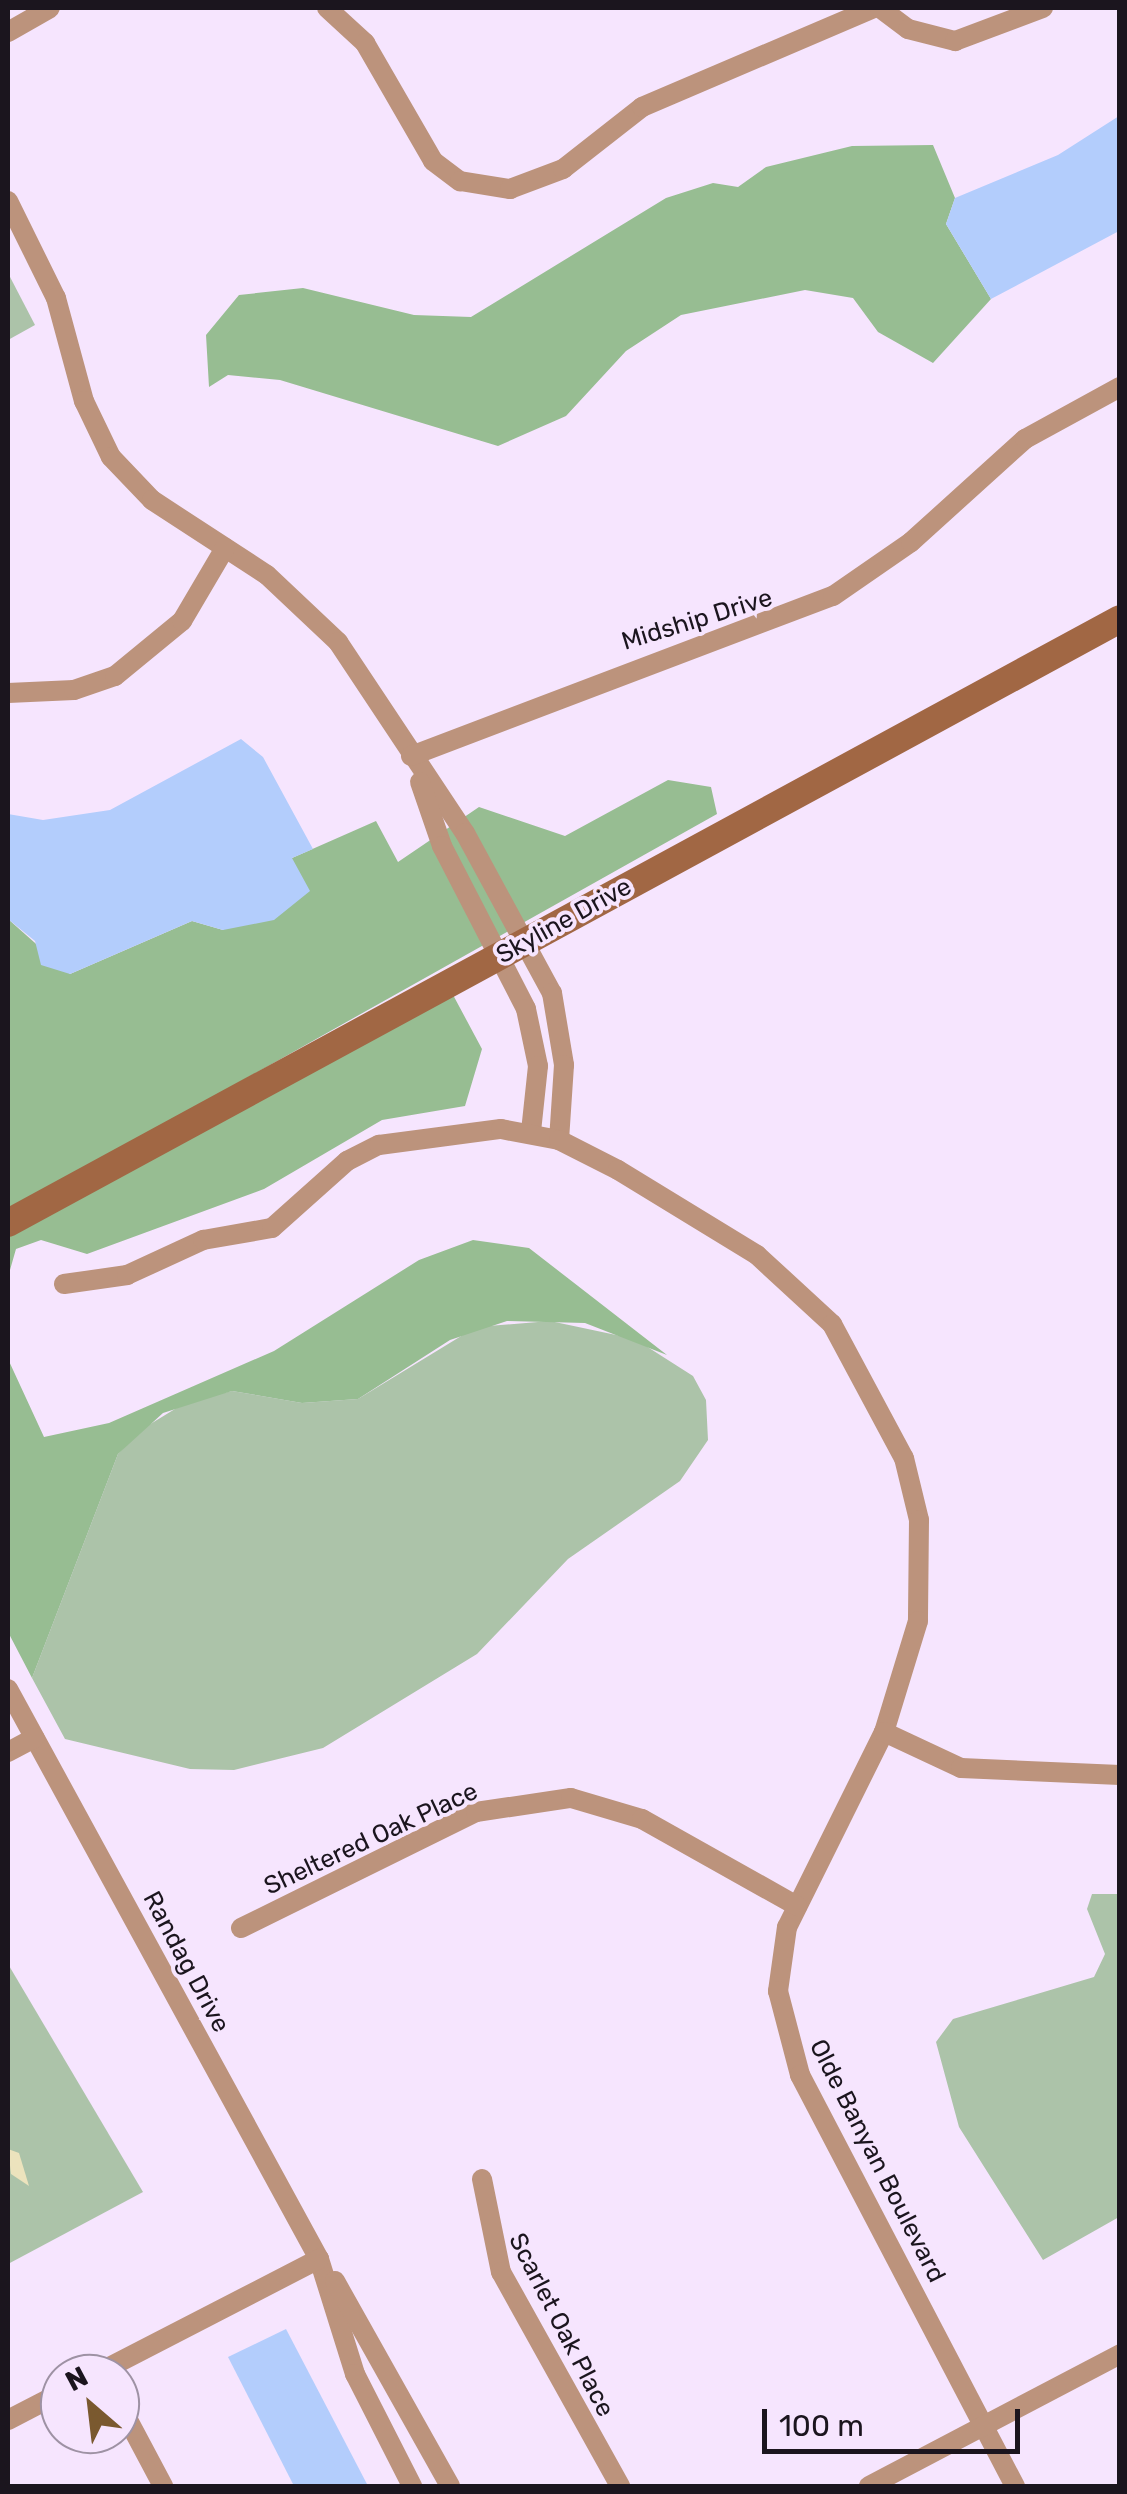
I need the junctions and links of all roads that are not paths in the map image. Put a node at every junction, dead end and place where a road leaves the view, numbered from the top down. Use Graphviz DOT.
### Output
graph roads {
  1 [pos="50,8"];
  2 [pos="327,8"];
  3 [pos="877,8"];
  4 [pos="1042,8"];
  5 [pos="8,32"];
  6 [pos="8,201"];
  7 [pos="1120,387"];
  8 [pos="225,548"];
  9 [pos="1120,619"];
  10 [pos="8,693"];
  11 [pos="411,756"];
  12 [pos="513,949"];
  13 [pos="563,1048"];
  14 [pos="534,1050"];
  15 [pos="531,1132"];
  16 [pos="558,1140"];
  17 [pos="8,1223"];
  18 [pos="64,1284"];
  19 [pos="8,1688"];
  20 [pos="884,1732"];
  21 [pos="34,1738"];
  22 [pos="8,1752"];
  23 [pos="1120,1774"];
  24 [pos="797,1906"];
  25 [pos="242,1928"];
  26 [pos="482,2179"];
  27 [pos="319,2259"];
  28 [pos="137,2354"];
  29 [pos="1120,2354"];
  30 [pos="40,2403"];
  31 [pos="8,2420"];
  32 [pos="986,2425"];
  33 [pos="140,2443"];
  34 [pos="163,2486"];
  35 [pos="412,2486"];
  36 [pos="450,2486"];
  37 [pos="620,2486"];
  38 [pos="869,2486"];
  39 [pos="1014,2486"];
  1 -- 5 [label="street"];
  2 -- 3 [label="street"];
  3 -- 4 [label="street"];
  6 -- 8 [label="street"];
  7 -- 11 [label="street, Midship Drive"];
  8 -- 10 [label="street"];
  8 -- 11 [label="street"];
  9 -- 12 [label="street, Skyline Drive"];
  11 -- 12 [label="street"];
  12 -- 13 [label="street"];
  12 -- 14 [label="street"];
  12 -- 17 [label="street, Skyline Drive"];
  13 -- 14 [label="street"];
  13 -- 16 [label="street"];
  14 -- 15 [label="street"];
  15 -- 16 [label="street, Olde Banyan Boulevard"];
  15 -- 18 [label="street, Olde Banyan Boulevard"];
  16 -- 20 [label="street, Olde Banyan Boulevard"];
  19 -- 21 [label="street, Randag Drive"];
  20 -- 23 [label="street"];
  20 -- 24 [label="street, Olde Banyan Boulevard"];
  21 -- 22 [label="street"];
  21 -- 27 [label="street, Randag Drive"];
  24 -- 25 [label="street, Sheltered Oak Place"];
  24 -- 32 [label="street, Olde Banyan Boulevard"];
  26 -- 37 [label="street, Scarlet Oak Place"];
  27 -- 28 [label="street"];
  27 -- 35 [label="street, Randag Drive"];
  27 -- 36 [label="street, Randag Drive"];
  29 -- 32 [label="street"];
  30 -- 31 [label="street"];
  32 -- 38 [label="street"];
  32 -- 39 [label="street, Olde Banyan Boulevard"];
  33 -- 34 [label="street"];
}
